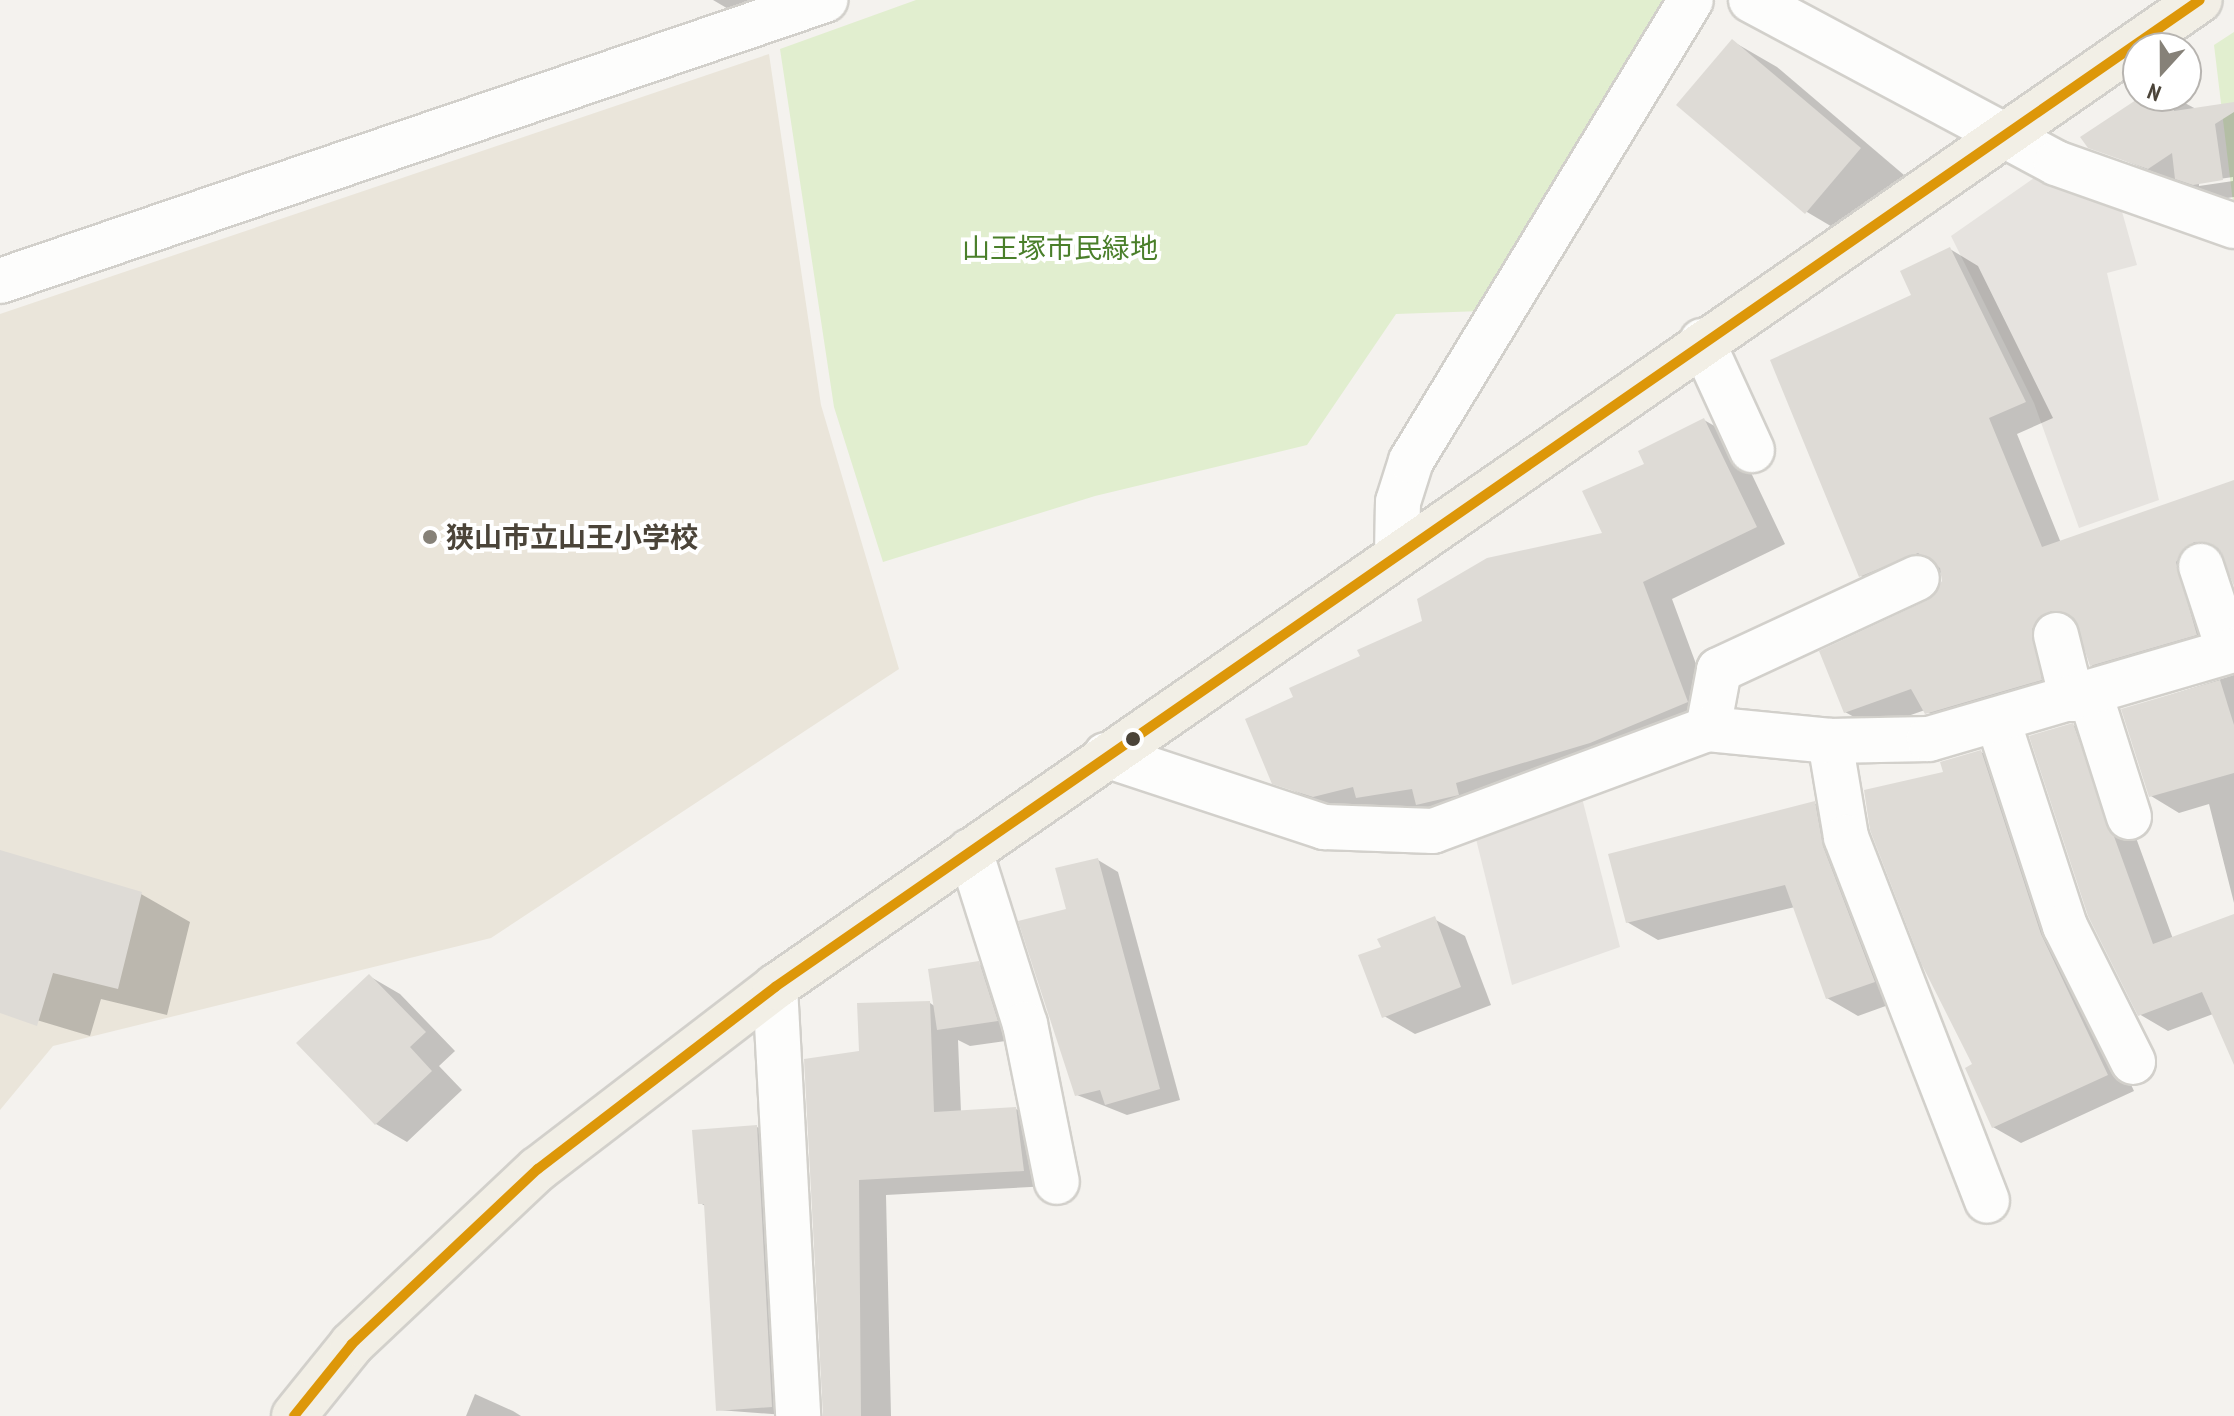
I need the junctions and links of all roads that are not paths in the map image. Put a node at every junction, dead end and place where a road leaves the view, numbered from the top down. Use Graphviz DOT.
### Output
graph roads {
  1 [pos="825,0"];
  2 [pos="1691,0"];
  3 [pos="1751,0"];
  4 [pos="2200,0"];
  5 [pos="1998,135"];
  6 [pos="2234,226"];
  7 [pos="0,281"];
  8 [pos="1702,341"];
  9 [pos="1752,450"];
  10 [pos="1397,553"];
  11 [pos="2201,566"];
  12 [pos="1917,578"];
  13 [pos="2056,635"];
  14 [pos="2232,651"];
  15 [pos="2081,696"];
  16 [pos="1998,721"];
  17 [pos="1708,729"];
  18 [pos="1830,741"];
  19 [pos="1106,755"];
  20 [pos="2129,817"];
  21 [pos="970,851"];
  22 [pos="775,987"];
  23 [pos="2133,1062"];
  24 [pos="1057,1182"];
  25 [pos="1987,1201"];
  26 [pos="294,1416"];
  27 [pos="798,1416"];
  1 -- 7 [label="street"];
  2 -- 10 [label="street"];
  3 -- 5 [label="street"];
  4 -- 5 [label="main road"];
  5 -- 6 [label="street"];
  5 -- 8 [label="main road"];
  8 -- 9 [label="street"];
  8 -- 10 [label="main road"];
  10 -- 19 [label="main road"];
  11 -- 14 [label="street"];
  12 -- 17 [label="street"];
  13 -- 15 [label="street"];
  14 -- 15 [label="street"];
  15 -- 16 [label="street"];
  15 -- 20 [label="street"];
  16 -- 18 [label="street"];
  16 -- 23 [label="street"];
  17 -- 18 [label="street"];
  17 -- 19 [label="street"];
  18 -- 25 [label="street"];
  19 -- 21 [label="main road"];
  21 -- 22 [label="main road"];
  21 -- 24 [label="street"];
  22 -- 26 [label="main road"];
  22 -- 27 [label="street"];
}
